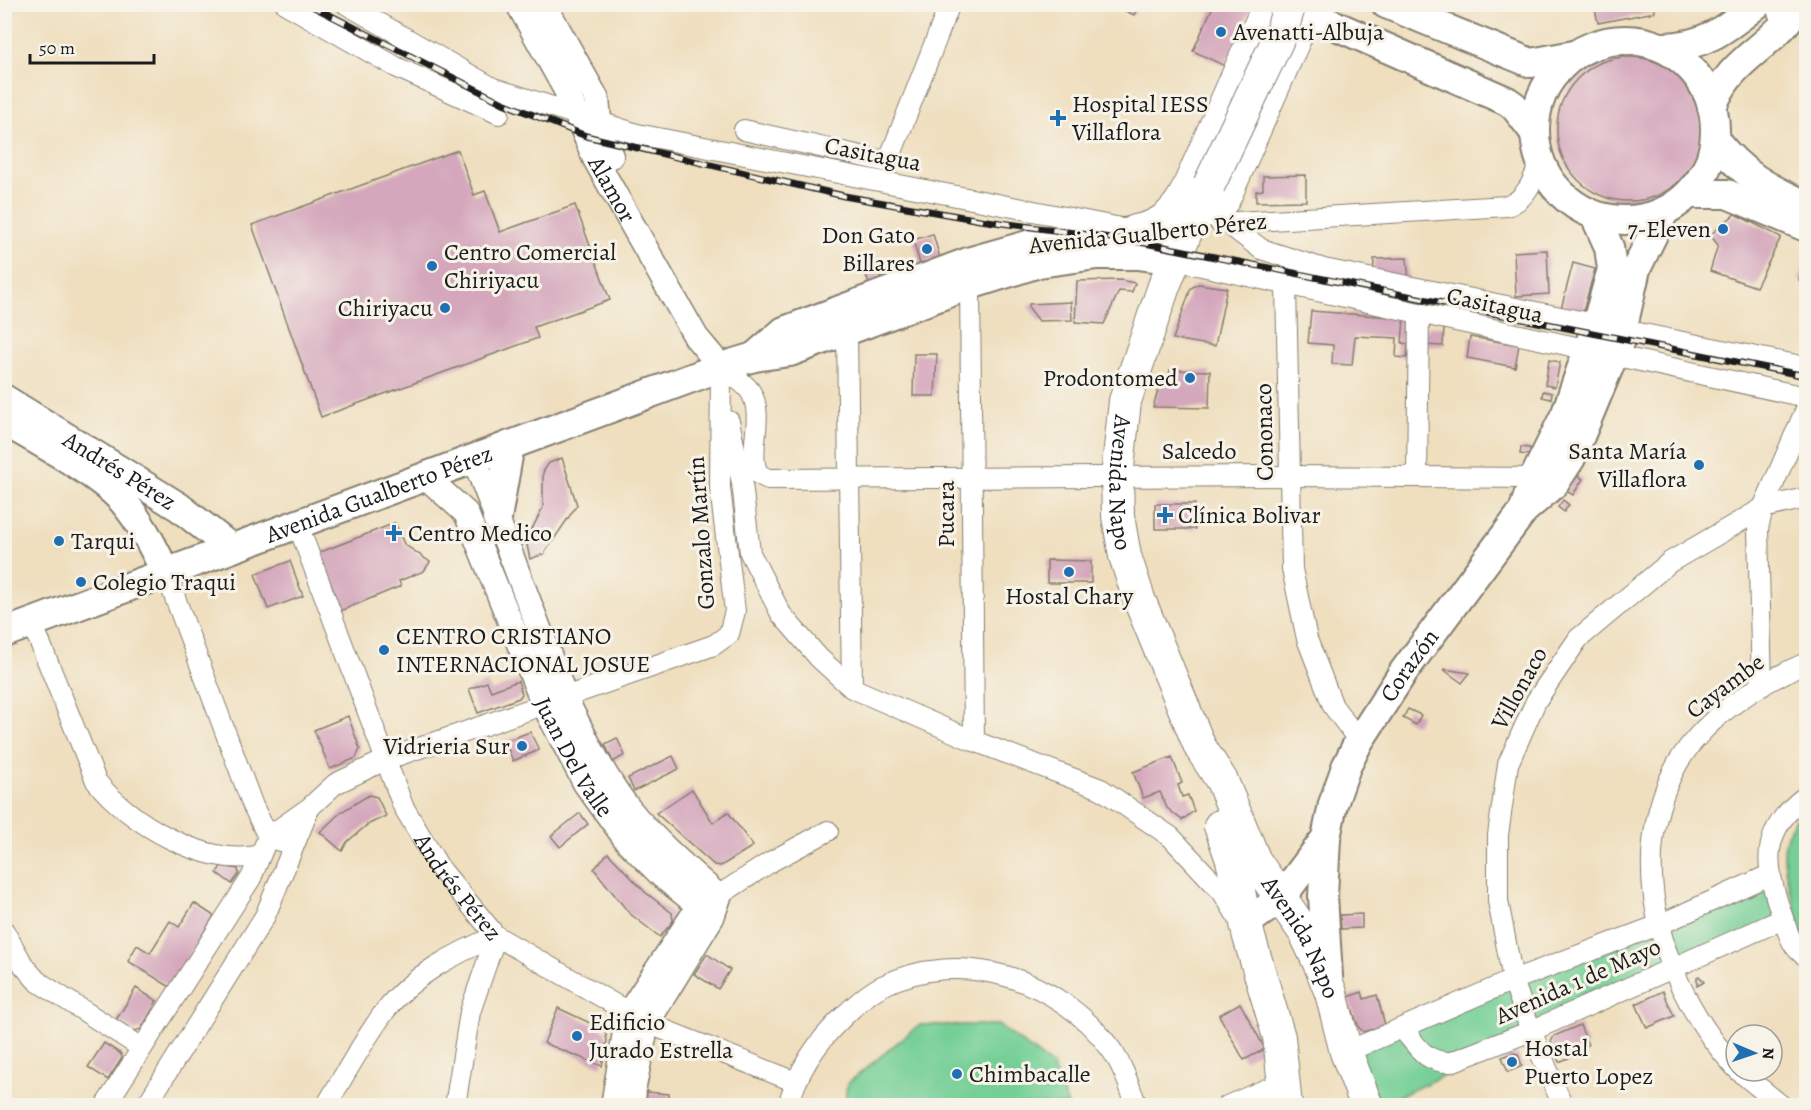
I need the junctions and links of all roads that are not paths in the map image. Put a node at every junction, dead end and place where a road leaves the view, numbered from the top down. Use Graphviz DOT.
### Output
graph roads {
  1 [pos="286,4"];
  2 [pos="346,4"];
  3 [pos="518,4"];
  4 [pos="544,4"];
  5 [pos="950,4"];
  6 [pos="1269,4"];
  7 [pos="1386,4"];
  8 [pos="1298,7"];
  9 [pos="1774,11"];
  10 [pos="1806,11"];
  11 [pos="1661,46"];
  12 [pos="1574,55"];
  13 [pos="1712,107"];
  14 [pos="499,114"];
  15 [pos="589,120"];
  16 [pos="744,130"];
  17 [pos="1535,133"];
  18 [pos="1715,140"];
  19 [pos="1540,162"];
  20 [pos="1690,194"];
  21 [pos="1194,205"];
  22 [pos="1806,205"];
  23 [pos="1664,212"];
  24 [pos="1595,216"];
  25 [pos="1226,222"];
  26 [pos="1806,227"];
  27 [pos="1136,231"];
  28 [pos="1174,260"];
  29 [pos="970,285"];
  30 [pos="1286,286"];
  31 [pos="1419,315"];
  32 [pos="847,333"];
  33 [pos="1605,341"];
  34 [pos="754,357"];
  35 [pos="722,367"];
  36 [pos="1806,367"];
  37 [pos="1806,397"];
  38 [pos="4,399"];
  39 [pos="1806,409"];
  40 [pos="4,421"];
  41 [pos="510,445"];
  42 [pos="474,458"];
  43 [pos="1291,476"];
  44 [pos="426,477"];
  45 [pos="848,477"];
  46 [pos="971,477"];
  47 [pos="1117,477"];
  48 [pos="1417,477"];
  49 [pos="1534,478"];
  50 [pos="1806,498"];
  51 [pos="1763,508"];
  52 [pos="1524,510"];
  53 [pos="497,518"];
  54 [pos="298,525"];
  55 [pos="231,548"];
  56 [pos="165,571"];
  57 [pos="32,623"];
  58 [pos="4,633"];
  59 [pos="1806,663"];
  60 [pos="1762,686"];
  61 [pos="852,688"];
  62 [pos="555,700"];
  63 [pos="974,741"];
  64 [pos="1359,741"];
  65 [pos="1200,747"];
  66 [pos="385,760"];
  67 [pos="1806,796"];
  68 [pos="309,808"];
  69 [pos="828,831"];
  70 [pos="296,836"];
  71 [pos="268,837"];
  72 [pos="1326,838"];
  73 [pos="260,855"];
  74 [pos="1768,875"];
  75 [pos="1280,899"];
  76 [pos="710,906"];
  77 [pos="1783,919"];
  78 [pos="1659,925"];
  79 [pos="1247,930"];
  80 [pos="4,931"];
  81 [pos="496,936"];
  82 [pos="1806,956"];
  83 [pos="1672,968"];
  84 [pos="1513,980"];
  85 [pos="1331,993"];
  86 [pos="637,1018"];
  87 [pos="1402,1028"];
  88 [pos="1531,1031"];
  89 [pos="142,1048"];
  90 [pos="1724,1051"];
  91 [pos="1346,1052"];
  92 [pos="796,1082"];
  93 [pos="1755,1083"];
  94 [pos="1284,1094"];
  95 [pos="105,1106"];
  96 [pos="147,1106"];
  97 [pos="326,1106"];
  98 [pos="455,1106"];
  99 [pos="613,1106"];
  100 [pos="633,1106"];
  101 [pos="788,1106"];
  102 [pos="1137,1106"];
  103 [pos="1227,1106"];
  104 [pos="1367,1106"];
  105 [pos="1563,1106"];
  106 [pos="1782,1106"];
  1 -- 14 [label="street"];
  2 -- 15 [label="street, Casitagua"];
  3 -- 15 [label="street, Alamor"];
  4 -- 15 [label="street, Alamor"];
  5 -- 16 [label="street"];
  6 -- 21 [label="main road, Avenida Napo"];
  7 -- 12 [label="main road"];
  8 -- 17 [label="main road"];
  8 -- 21 [label="main road, bridge"];
  9 -- 10 [label="street"];
  9 -- 11 [label="main road"];
  9 -- 13 [label="main road"];
  11 -- 12 [label="main road"];
  11 -- 13 [label="main road"];
  12 -- 17 [label="main road"];
  13 -- 18 [label="main road"];
  15 -- 27 [label="street, Casitagua"];
  15 -- 35 [label="street, Alamor"];
  17 -- 19 [label="main road"];
  18 -- 20 [label="main road"];
  18 -- 22 [label="main road"];
  19 -- 24 [label="main road"];
  19 -- 25 [label="street, Avenida Gualberto Pérez"];
  20 -- 23 [label="main road"];
  20 -- 26 [label="main road"];
  21 -- 25 [label="street, Avenida Gualberto Pérez"];
  21 -- 27 [label="main road"];
  21 -- 28 [label="main road, Avenida Napo"];
  23 -- 24 [label="main road"];
  23 -- 33 [label="main road, Corazón"];
  24 -- 33 [label="main road, Corazón"];
  25 -- 33 [label="street, Casitagua"];
  27 -- 34 [label="main road, Avenida Gualberto Pérez"];
  28 -- 29 [label="main road, Avenida Gualberto Pérez"];
  28 -- 30 [label="street, Casitagua"];
  28 -- 47 [label="main road, Avenida Napo"];
  29 -- 32 [label="main road, Avenida Gualberto Pérez"];
  29 -- 46 [label="street, Pucara"];
  30 -- 31 [label="street, Casitagua"];
  30 -- 43 [label="street, Cononaco"];
  31 -- 33 [label="street, Casitagua"];
  31 -- 48 [label="street"];
  32 -- 34 [label="main road, Avenida Gualberto Pérez"];
  32 -- 45 [label="street"];
  33 -- 36 [label="street, Casitagua"];
  33 -- 37 [label="street, Casitagua"];
  33 -- 49 [label="main road, Corazón"];
  33 -- 52 [label="main road, Corazón"];
  34 -- 35 [label="main road, Avenida Gualberto Pérez"];
  35 -- 41 [label="main road, Avenida Gualberto Pérez"];
  35 -- 45 [label="street, Salcedo"];
  35 -- 61 [label="street"];
  35 -- 62 [label="street, Gonzalo Martín"];
  38 -- 55 [label="main road, Andrés Pérez"];
  39 -- 51 [label="street"];
  40 -- 56 [label="main road, Andrés Pérez"];
  41 -- 42 [label="main road, Avenida Gualberto Pérez"];
  41 -- 53 [label="main road"];
  42 -- 44 [label="main road, Avenida Gualberto Pérez"];
  42 -- 53 [label="street, Juan Del Valle"];
  43 -- 47 [label="street, Salcedo"];
  43 -- 48 [label="street, Salcedo"];
  43 -- 64 [label="street, Cononaco"];
  44 -- 54 [label="main road, Avenida Gualberto Pérez"];
  44 -- 62 [label="street, Juan Del Valle"];
  45 -- 46 [label="street, Salcedo"];
  45 -- 61 [label="street"];
  46 -- 47 [label="street, Salcedo"];
  46 -- 63 [label="street, Pucara"];
  47 -- 65 [label="main road, Avenida Napo"];
  48 -- 49 [label="street, Salcedo"];
  49 -- 52 [label="main road, Corazón"];
  50 -- 51 [label="street, Villonaco"];
  51 -- 60 [label="street"];
  51 -- 84 [label="street, Villonaco"];
  52 -- 64 [label="main road, Corazón"];
  53 -- 62 [label="street, Juan Del Valle"];
  54 -- 55 [label="main road, Avenida Gualberto Pérez"];
  54 -- 66 [label="street, Andrés Pérez"];
  55 -- 56 [label="main road, Avenida Gualberto Pérez"];
  56 -- 57 [label="main road, Avenida Gualberto Pérez"];
  56 -- 71 [label="street"];
  57 -- 58 [label="main road, Avenida Gualberto Pérez"];
  57 -- 73 [label="street"];
  59 -- 60 [label="street, Cayambe"];
  60 -- 78 [label="street, Cayambe"];
  61 -- 63 [label="street"];
  62 -- 66 [label="street, Gonzalo Martín"];
  62 -- 76 [label="street, Juan Del Valle"];
  63 -- 79 [label="street"];
  64 -- 72 [label="main road, Corazón"];
  65 -- 75 [label="main road, Avenida Napo"];
  65 -- 79 [label="main road, Avenida Napo"];
  66 -- 68 [label="street, Gonzalo Martín"];
  66 -- 81 [label="street, Andrés Pérez"];
  67 -- 74 [label="street"];
  68 -- 70 [label="street, Gonzalo Martín"];
  68 -- 71 [label="street, Gonzalo Martín"];
  69 -- 76 [label="street"];
  70 -- 71 [label="street"];
  70 -- 96 [label="street, Gonzalo Martín"];
  71 -- 73 [label="street"];
  72 -- 75 [label="main road, Corazón"];
  72 -- 85 [label="main road, Corazón"];
  73 -- 89 [label="street"];
  74 -- 77 [label="street"];
  74 -- 78 [label="street, Avenida 1 de Mayo"];
  75 -- 79 [label="main road, Corazón"];
  75 -- 85 [label="main road, Avenida Napo"];
  76 -- 86 [label="street"];
  77 -- 82 [label="street"];
  77 -- 83 [label="street, Avenida 1 de Mayo"];
  78 -- 83 [label="street, Cayambe"];
  78 -- 84 [label="street, Avenida 1 de Mayo"];
  79 -- 94 [label="main road, Avenida Napo"];
  80 -- 89 [label="street"];
  81 -- 86 [label="street, Andrés Pérez"];
  81 -- 97 [label="street"];
  81 -- 98 [label="street"];
  83 -- 88 [label="street, Avenida 1 de Mayo"];
  83 -- 90 [label="street, Cayambe"];
  84 -- 87 [label="street, Avenida 1 de Mayo"];
  84 -- 88 [label="street, Villonaco"];
  85 -- 91 [label="main road, Avenida Napo"];
  86 -- 92 [label="street, Andrés Pérez"];
  86 -- 99 [label="street"];
  86 -- 100 [label="street"];
  87 -- 88 [label="street, Avenida 1 de Mayo"];
  87 -- 91 [label="street, Avenida 1 de Mayo"];
  88 -- 105 [label="street, Villonaco"];
  89 -- 95 [label="street"];
  91 -- 104 [label="main road, Avenida Napo"];
  92 -- 101 [label="street"];
  92 -- 102 [label="street"];
  93 -- 106 [label="street, Cayambe"];
  94 -- 103 [label="street"];
}
